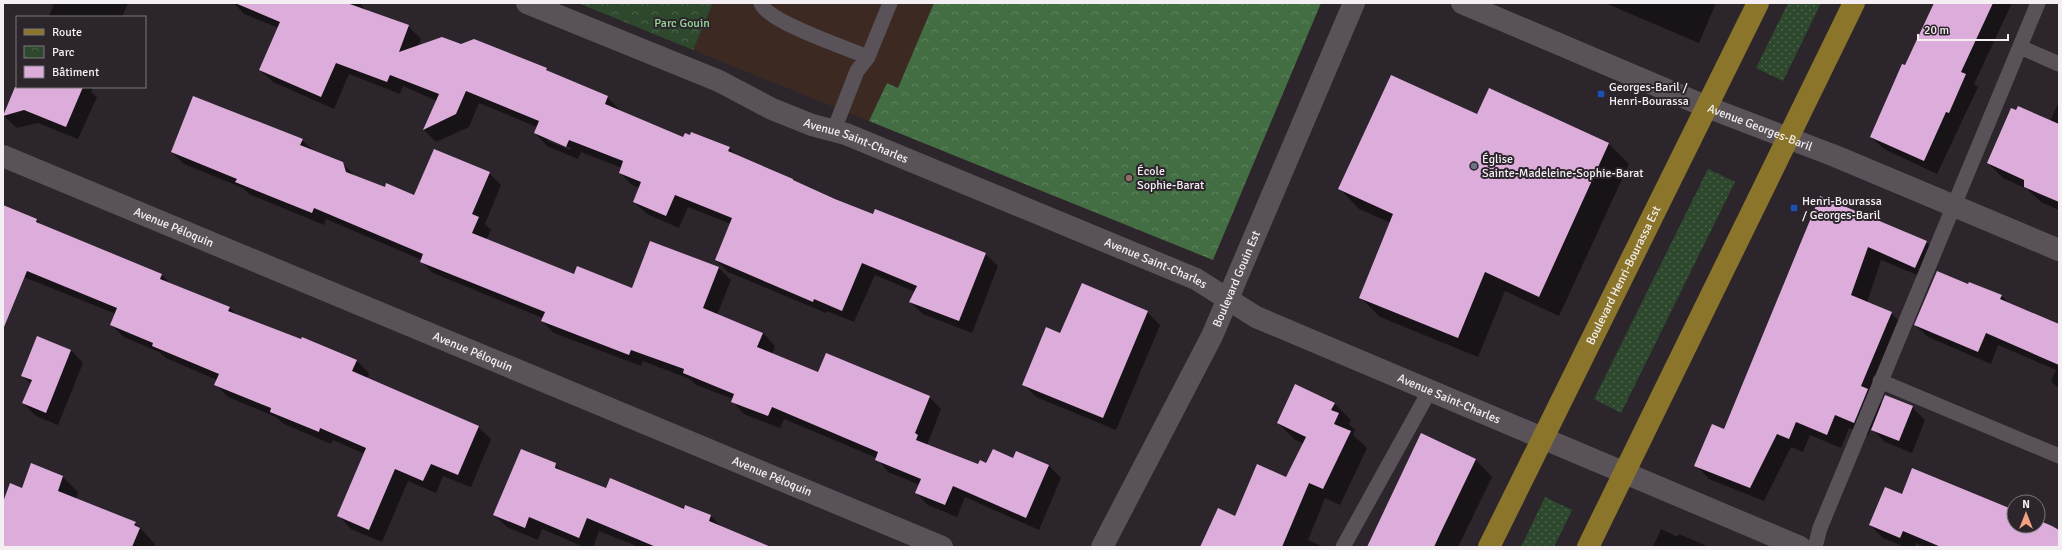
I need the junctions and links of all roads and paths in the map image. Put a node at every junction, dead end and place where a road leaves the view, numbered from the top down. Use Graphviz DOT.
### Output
graph roads {
  1 [pos="527,3"];
  2 [pos="761,3"];
  3 [pos="890,3"];
  4 [pos="1354,3"];
  5 [pos="1462,3"];
  6 [pos="1758,3"];
  7 [pos="1854,3"];
  8 [pos="2038,3"];
  9 [pos="2020,47"];
  10 [pos="868,57"];
  11 [pos="2059,64"];
  12 [pos="1707,107"];
  13 [pos="834,130"];
  14 [pos="1787,138"];
  15 [pos="3,156"];
  16 [pos="1954,206"];
  17 [pos="2059,250"];
  18 [pos="1226,298"];
  19 [pos="1880,381"];
  20 [pos="1430,390"];
  21 [pos="1543,438"];
  22 [pos="2059,456"];
  23 [pos="1623,473"];
  24 [pos="942,547"];
  25 [pos="1102,547"];
  26 [pos="1343,547"];
  27 [pos="1489,547"];
  28 [pos="1588,547"];
  29 [pos="1800,547"];
  30 [pos="1815,547"];
  1 -- 13 [label="street, Avenue Saint-Charles"];
  2 -- 10 [label="lane"];
  3 -- 10 [label="lane"];
  4 -- 18 [label="street, Boulevard Gouin Est"];
  5 -- 12 [label="street, Avenue Georges-Baril"];
  6 -- 12 [label="main road, Boulevard Henri-Bourassa Est"];
  7 -- 14 [label="main road"];
  8 -- 9 [label="lane"];
  9 -- 11 [label="lane"];
  9 -- 16 [label="lane"];
  10 -- 13 [label="lane"];
  12 -- 14 [label="street, Avenue Georges-Baril"];
  12 -- 21 [label="main road, Boulevard Henri-Bourassa Est"];
  13 -- 18 [label="street, Avenue Saint-Charles"];
  14 -- 16 [label="street, Avenue Georges-Baril"];
  14 -- 23 [label="main road"];
  15 -- 24 [label="street, Avenue Péloquin"];
  16 -- 17 [label="street, Avenue Georges-Baril"];
  16 -- 19 [label="lane"];
  18 -- 20 [label="street, Avenue Saint-Charles"];
  18 -- 25 [label="street, Boulevard Gouin Est"];
  19 -- 22 [label="lane"];
  19 -- 30 [label="lane"];
  20 -- 21 [label="street, Avenue Saint-Charles"];
  20 -- 26 [label="lane"];
  21 -- 23 [label="street, Avenue Saint-Charles"];
  21 -- 27 [label="main road, Boulevard Henri-Bourassa Est"];
  23 -- 28 [label="main road"];
  23 -- 29 [label="street, Avenue Saint-Charles"];
}
